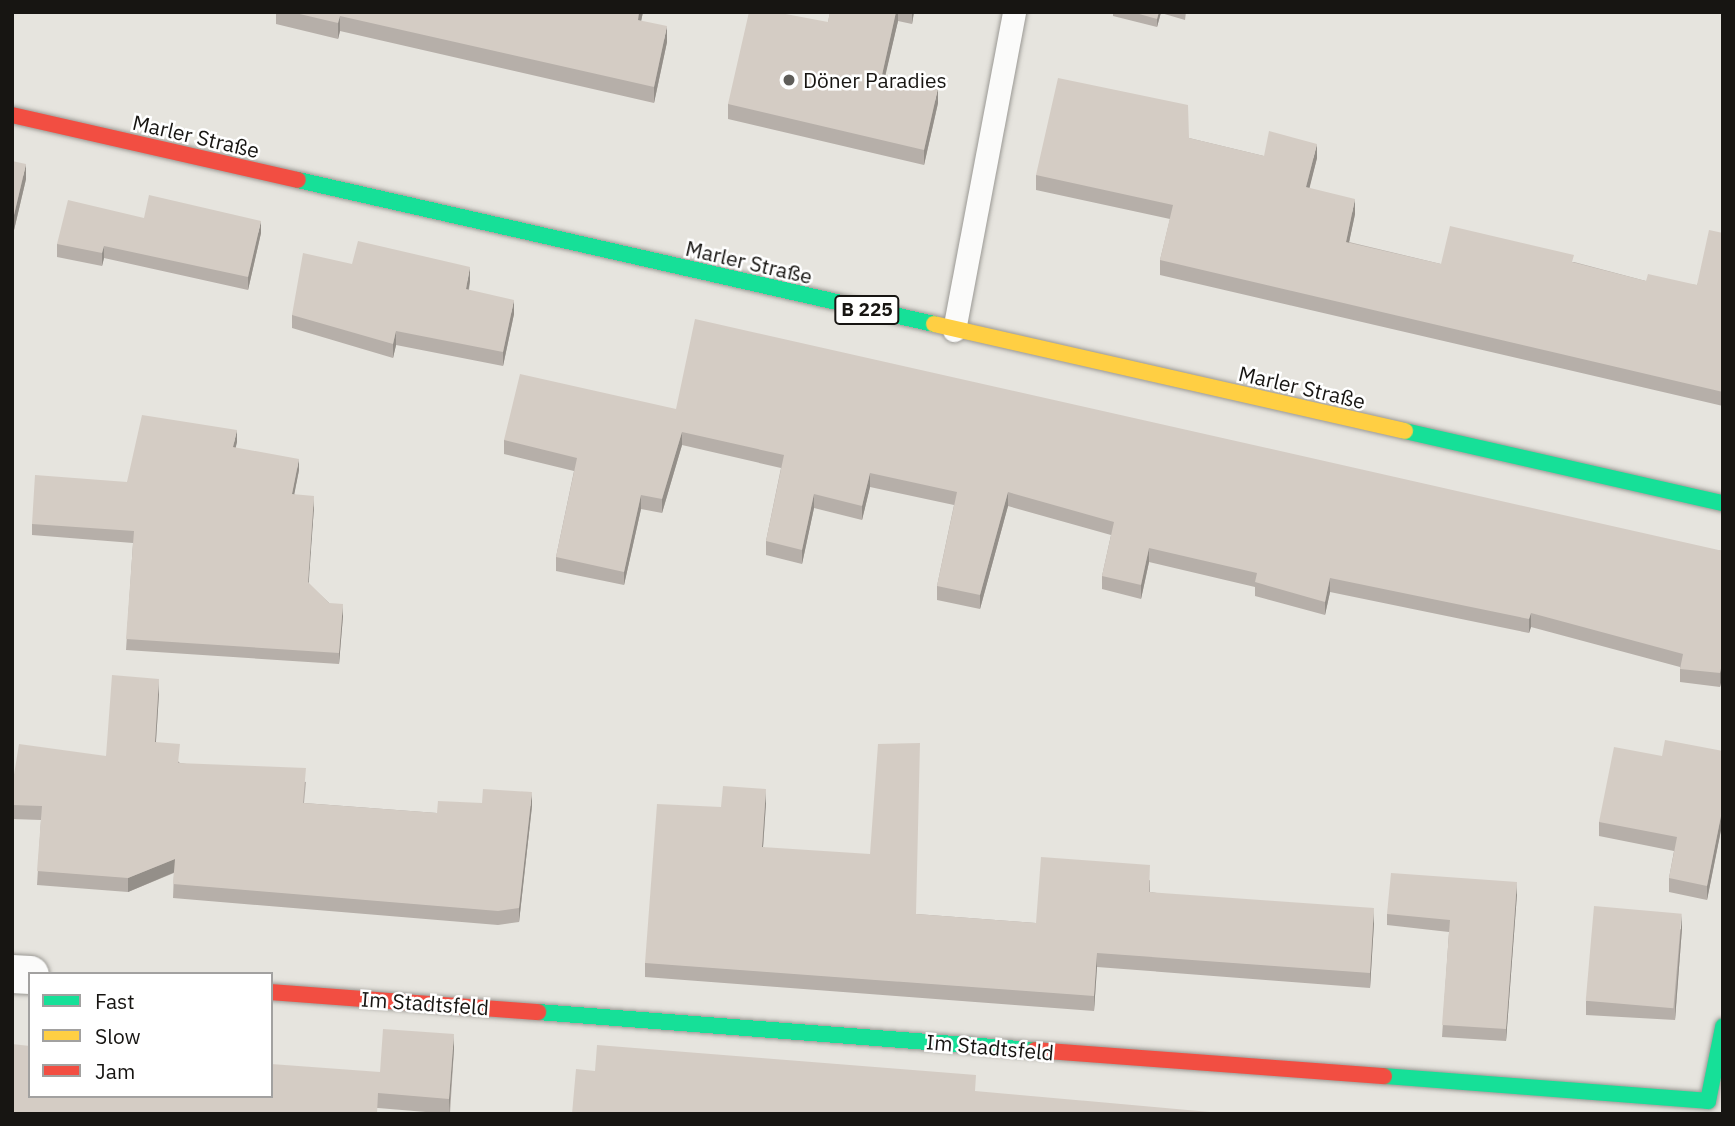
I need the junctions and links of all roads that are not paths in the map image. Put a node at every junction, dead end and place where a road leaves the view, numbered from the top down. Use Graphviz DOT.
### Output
graph roads {
  1 [pos="1014,12"];
  2 [pos="12,115"];
  3 [pos="954,330"];
  4 [pos="1723,503"];
  5 [pos="273,992"];
  6 [pos="1723,1027"];
  7 [pos="1716,1103"];
  1 -- 3 [label="lane"];
  2 -- 3 [label="main road, Marler Straße / B 225"];
  3 -- 4 [label="main road, Marler Straße / B 225"];
  5 -- 7 [label="main road, Im Stadtsfeld"];
  6 -- 7 [label="main road, Im Stadtsfeld"];
}
